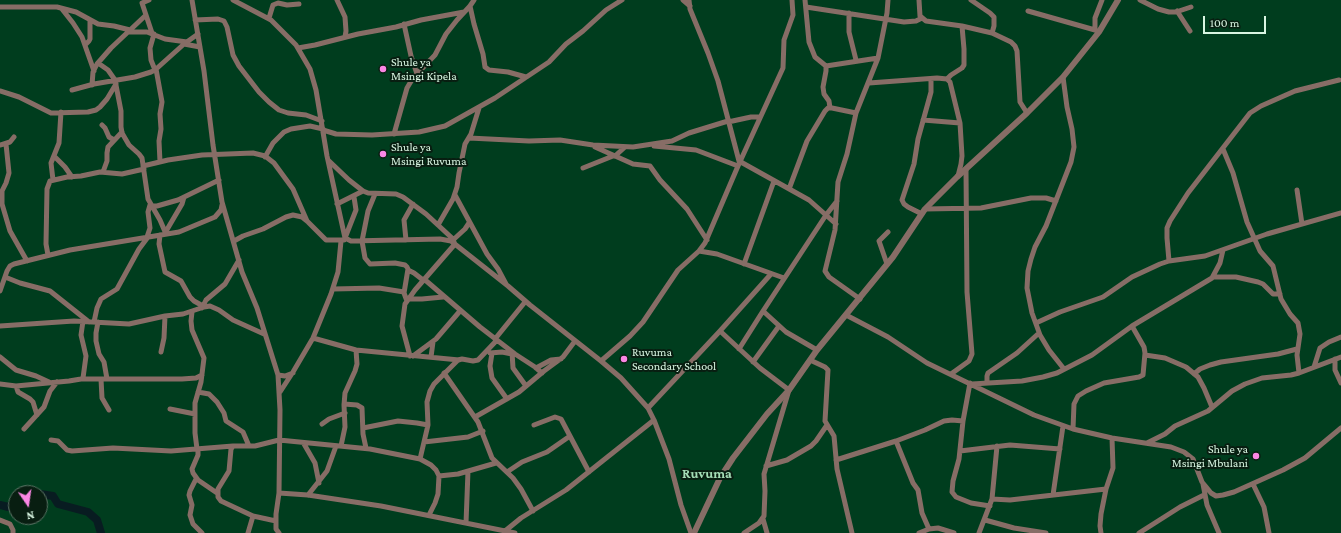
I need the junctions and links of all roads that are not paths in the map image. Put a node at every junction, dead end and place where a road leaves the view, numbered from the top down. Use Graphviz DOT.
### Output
graph roads {
  1 [pos="149,0"];
  2 [pos="192,0"];
  3 [pos="233,0"];
  4 [pos="337,0"];
  5 [pos="474,0"];
  6 [pos="622,0"];
  7 [pos="683,0"];
  8 [pos="689,0"];
  9 [pos="792,0"];
  10 [pos="806,0"];
  11 [pos="888,0"];
  12 [pos="919,0"];
  13 [pos="971,0"];
  14 [pos="1102,0"];
  15 [pos="1118,0"];
  16 [pos="1140,0"];
  17 [pos="141,1"];
  18 [pos="298,4"];
  19 [pos="470,6"];
  20 [pos="690,6"];
  21 [pos="806,7"];
  22 [pos="1191,7"];
  23 [pos="0,8"];
  24 [pos="62,8"];
  25 [pos="1028,11"];
  26 [pos="1178,11"];
  27 [pos="464,12"];
  28 [pos="849,13"];
  29 [pos="146,15"];
  30 [pos="269,18"];
  31 [pos="886,18"];
  32 [pos="922,18"];
  33 [pos="90,20"];
  34 [pos="195,20"];
  35 [pos="404,24"];
  36 [pos="962,26"];
  37 [pos="129,31"];
  38 [pos="1097,31"];
  39 [pos="1190,31"];
  40 [pos="992,33"];
  41 [pos="153,34"];
  42 [pos="198,34"];
  43 [pos="345,37"];
  44 [pos="185,43"];
  45 [pos="85,45"];
  46 [pos="200,47"];
  47 [pos="298,48"];
  48 [pos="878,58"];
  49 [pos="856,60"];
  50 [pos="98,63"];
  51 [pos="826,66"];
  52 [pos="155,69"];
  53 [pos="94,71"];
  54 [pos="417,74"];
  55 [pos="526,77"];
  56 [pos="1063,77"];
  57 [pos="931,79"];
  58 [pos="947,79"];
  59 [pos="1339,80"];
  60 [pos="116,82"];
  61 [pos="869,83"];
  62 [pos="92,85"];
  63 [pos="72,90"];
  64 [pos="0,91"];
  65 [pos="479,108"];
  66 [pos="830,108"];
  67 [pos="61,112"];
  68 [pos="856,112"];
  69 [pos="1027,113"];
  70 [pos="760,117"];
  71 [pos="923,120"];
  72 [pos="322,121"];
  73 [pos="728,121"];
  74 [pos="960,123"];
  75 [pos="102,125"];
  76 [pos="323,129"];
  77 [pos="122,132"];
  78 [pos="394,134"];
  79 [pos="14,137"];
  80 [pos="469,138"];
  81 [pos="114,140"];
  82 [pos="6,144"];
  83 [pos="0,145"];
  84 [pos="593,145"];
  85 [pos="647,145"];
  86 [pos="625,147"];
  87 [pos="1223,149"];
  88 [pos="215,155"];
  89 [pos="54,156"];
  90 [pos="614,156"];
  91 [pos="266,157"];
  92 [pos="328,159"];
  93 [pos="160,162"];
  94 [pos="738,163"];
  95 [pos="144,168"];
  96 [pos="583,168"];
  97 [pos="966,169"];
  98 [pos="103,172"];
  99 [pos="72,176"];
  100 [pos="957,177"];
  101 [pos="7,180"];
  102 [pos="53,180"];
  103 [pos="219,180"];
  104 [pos="0,181"];
  105 [pos="774,181"];
  106 [pos="789,189"];
  107 [pos="1297,190"];
  108 [pos="363,191"];
  109 [pos="375,194"];
  110 [pos="455,195"];
  111 [pos="184,197"];
  112 [pos="354,197"];
  113 [pos="837,201"];
  114 [pos="1056,201"];
  115 [pos="222,202"];
  116 [pos="338,204"];
  117 [pos="413,204"];
  118 [pos="151,205"];
  119 [pos="967,209"];
  120 [pos="924,211"];
  121 [pos="1340,213"];
  122 [pos="826,215"];
  123 [pos="307,221"];
  124 [pos="469,223"];
  125 [pos="836,224"];
  126 [pos="1302,224"];
  127 [pos="438,225"];
  128 [pos="888,232"];
  129 [pos="164,234"];
  130 [pos="147,237"];
  131 [pos="1254,238"];
  132 [pos="344,239"];
  133 [pos="406,240"];
  134 [pos="707,240"];
  135 [pos="234,241"];
  136 [pos="362,241"];
  137 [pos="454,242"];
  138 [pos="1223,250"];
  139 [pos="698,251"];
  140 [pos="48,255"];
  141 [pos="239,260"];
  142 [pos="27,261"];
  143 [pos="1170,261"];
  144 [pos="744,264"];
  145 [pos="887,264"];
  146 [pos="408,270"];
  147 [pos="771,274"];
  148 [pos="5,277"];
  149 [pos="1213,277"];
  150 [pos="784,278"];
  151 [pos="424,280"];
  152 [pos="507,286"];
  153 [pos="0,289"];
  154 [pos="333,289"];
  155 [pos="404,292"];
  156 [pos="1280,294"];
  157 [pos="443,297"];
  158 [pos="860,299"];
  159 [pos="407,300"];
  160 [pos="525,302"];
  161 [pos="202,307"];
  162 [pos="460,311"];
  163 [pos="763,311"];
  164 [pos="192,312"];
  165 [pos="846,315"];
  166 [pos="164,316"];
  167 [pos="91,322"];
  168 [pos="1036,323"];
  169 [pos="0,326"];
  170 [pos="779,326"];
  171 [pos="1132,326"];
  172 [pos="720,331"];
  173 [pos="1039,333"];
  174 [pos="264,334"];
  175 [pos="1341,337"];
  176 [pos="312,338"];
  177 [pos="496,340"];
  178 [pos="576,341"];
  179 [pos="433,342"];
  180 [pos="739,349"];
  181 [pos="1297,349"];
  182 [pos="356,350"];
  183 [pos="818,350"];
  184 [pos="161,352"];
  185 [pos="492,353"];
  186 [pos="512,353"];
  187 [pos="484,354"];
  188 [pos="1145,355"];
  189 [pos="412,356"];
  190 [pos="0,357"];
  191 [pos="431,357"];
  192 [pos="1341,357"];
  193 [pos="561,359"];
  194 [pos="1335,359"];
  195 [pos="459,360"];
  196 [pos="810,360"];
  197 [pos="601,361"];
  198 [pos="753,362"];
  199 [pos="1314,367"];
  200 [pos="536,368"];
  201 [pos="1064,369"];
  202 [pos="293,373"];
  203 [pos="542,373"];
  204 [pos="1299,373"];
  205 [pos="444,374"];
  206 [pos="951,374"];
  207 [pos="1194,374"];
  208 [pos="202,375"];
  209 [pos="278,375"];
  210 [pos="101,379"];
  211 [pos="107,379"];
  212 [pos="81,380"];
  213 [pos="50,382"];
  214 [pos="57,382"];
  215 [pos="988,383"];
  216 [pos="1341,383"];
  217 [pos="0,384"];
  218 [pos="971,384"];
  219 [pos="16,386"];
  220 [pos="526,386"];
  221 [pos="789,390"];
  222 [pos="198,392"];
  223 [pos="280,392"];
  224 [pos="507,399"];
  225 [pos="344,404"];
  226 [pos="1212,407"];
  227 [pos="648,408"];
  228 [pos="170,409"];
  229 [pos="109,410"];
  230 [pos="345,413"];
  231 [pos="195,414"];
  232 [pos="38,416"];
  233 [pos="475,417"];
  234 [pos="654,420"];
  235 [pos="963,421"];
  236 [pos="322,424"];
  237 [pos="428,425"];
  238 [pos="534,425"];
  239 [pos="826,425"];
  240 [pos="1063,426"];
  241 [pos="363,428"];
  242 [pos="1341,428"];
  243 [pos="24,429"];
  244 [pos="1073,429"];
  245 [pos="483,431"];
  246 [pos="570,436"];
  247 [pos="1112,438"];
  248 [pos="51,440"];
  249 [pos="279,440"];
  250 [pos="896,440"];
  251 [pos="424,442"];
  252 [pos="1147,443"];
  253 [pos="304,444"];
  254 [pos="233,446"];
  255 [pos="249,446"];
  256 [pos="339,446"];
  257 [pos="997,446"];
  258 [pos="366,448"];
  259 [pos="198,449"];
  260 [pos="1060,449"];
  261 [pos="960,451"];
  262 [pos="420,460"];
  263 [pos="836,460"];
  264 [pos="496,463"];
  265 [pos="766,466"];
  266 [pos="468,471"];
  267 [pos="507,472"];
  268 [pos="589,472"];
  269 [pos="439,476"];
  270 [pos="196,479"];
  271 [pos="1202,482"];
  272 [pos="319,483"];
  273 [pos="1253,484"];
  274 [pos="1106,489"];
  275 [pos="217,493"];
  276 [pos="279,493"];
  277 [pos="308,495"];
  278 [pos="1053,495"];
  279 [pos="1204,495"];
  280 [pos="992,499"];
  281 [pos="990,506"];
  282 [pos="533,511"];
  283 [pos="429,515"];
  284 [pos="253,516"];
  285 [pos="763,519"];
  286 [pos="0,520"];
  287 [pos="985,520"];
  288 [pos="276,521"];
  289 [pos="466,523"];
  290 [pos="929,529"];
  291 [pos="498,531"];
  292 [pos="505,531"];
  293 [pos="13,533"];
  294 [pos="202,533"];
  295 [pos="248,533"];
  296 [pos="279,533"];
  297 [pos="515,533"];
  298 [pos="691,533"];
  299 [pos="694,533"];
  300 [pos="744,533"];
  301 [pos="767,533"];
  302 [pos="852,533"];
  303 [pos="919,533"];
  304 [pos="954,533"];
  305 [pos="979,533"];
  306 [pos="1046,533"];
  307 [pos="1101,533"];
  308 [pos="1139,533"];
  309 [pos="1219,533"];
  310 [pos="1269,533"];
  1 -- 17 [label="street"];
  2 -- 34 [label="street"];
  3 -- 30 [label="street"];
  4 -- 43 [label="street"];
  5 -- 19 [label="street"];
  6 -- 55 [label="street"];
  7 -- 20 [label="street"];
  8 -- 20 [label="street"];
  9 -- 70 [label="street"];
  10 -- 21 [label="street"];
  11 -- 31 [label="street"];
  12 -- 32 [label="street"];
  13 -- 40 [label="street"];
  14 -- 38 [label="street"];
  15 -- 38 [label="street"];
  16 -- 26 [label="street"];
  17 -- 29 [label="street"];
  18 -- 30 [label="street"];
  19 -- 27 [label="street"];
  19 -- 55 [label="street"];
  20 -- 73 [label="street"];
  21 -- 28 [label="street"];
  21 -- 51 [label="street"];
  22 -- 26 [label="street"];
  23 -- 24 [label="street"];
  24 -- 33 [label="street"];
  24 -- 45 [label="street"];
  25 -- 38 [label="street"];
  26 -- 39 [label="street"];
  27 -- 35 [label="street"];
  27 -- 54 [label="street"];
  28 -- 31 [label="street"];
  28 -- 49 [label="street"];
  29 -- 37 [label="street"];
  29 -- 41 [label="street"];
  30 -- 47 [label="street"];
  31 -- 32 [label="street"];
  31 -- 48 [label="street"];
  32 -- 36 [label="street"];
  33 -- 37 [label="street"];
  33 -- 45 [label="street"];
  34 -- 42 [label="street"];
  34 -- 72 [label="street"];
  35 -- 43 [label="street"];
  35 -- 54 [label="street"];
  36 -- 40 [label="street"];
  36 -- 58 [label="street"];
  37 -- 41 [label="street"];
  37 -- 50 [label="street"];
  38 -- 56 [label="street"];
  40 -- 69 [label="street"];
  41 -- 44 [label="street"];
  41 -- 52 [label="street"];
  42 -- 44 [label="street"];
  42 -- 46 [label="street"];
  43 -- 47 [label="street"];
  44 -- 46 [label="street"];
  44 -- 52 [label="street"];
  45 -- 53 [label="street"];
  46 -- 88 [label="street"];
  47 -- 72 [label="street"];
  48 -- 49 [label="street"];
  48 -- 61 [label="street"];
  49 -- 51 [label="street"];
  50 -- 53 [label="street"];
  50 -- 60 [label="street"];
  51 -- 66 [label="street"];
  52 -- 60 [label="street"];
  52 -- 93 [label="street"];
  53 -- 62 [label="street"];
  54 -- 78 [label="street"];
  55 -- 65 [label="street"];
  56 -- 69 [label="street"];
  56 -- 114 [label="street"];
  57 -- 58 [label="street"];
  57 -- 61 [label="street"];
  57 -- 71 [label="street"];
  58 -- 74 [label="street"];
  59 -- 87 [label="street"];
  60 -- 62 [label="street"];
  60 -- 67 [label="street"];
  60 -- 77 [label="street"];
  61 -- 68 [label="street"];
  62 -- 63 [label="street"];
  64 -- 67 [label="street"];
  65 -- 78 [label="street"];
  65 -- 80 [label="street"];
  66 -- 68 [label="street"];
  66 -- 106 [label="street"];
  67 -- 89 [label="street"];
  68 -- 113 [label="street"];
  69 -- 97 [label="street"];
  70 -- 73 [label="street"];
  70 -- 94 [label="street"];
  71 -- 74 [label="street"];
  71 -- 120 [label="street"];
  72 -- 76 [label="street"];
  73 -- 85 [label="street"];
  73 -- 94 [label="street"];
  74 -- 100 [label="street"];
  75 -- 81 [label="street"];
  76 -- 78 [label="street"];
  76 -- 91 [label="street"];
  76 -- 92 [label="street"];
  77 -- 81 [label="street"];
  77 -- 95 [label="street"];
  79 -- 82 [label="street"];
  80 -- 84 [label="street"];
  80 -- 110 [label="street"];
  81 -- 98 [label="street"];
  82 -- 83 [label="street"];
  82 -- 101 [label="street"];
  84 -- 86 [label="street"];
  84 -- 90 [label="street"];
  85 -- 86 [label="street"];
  85 -- 94 [label="street"];
  86 -- 90 [label="street"];
  87 -- 131 [label="street"];
  87 -- 143 [label="street"];
  88 -- 91 [label="street"];
  88 -- 93 [label="street"];
  88 -- 103 [label="street"];
  89 -- 99 [label="street"];
  89 -- 102 [label="street"];
  90 -- 96 [label="street"];
  90 -- 134 [label="street"];
  91 -- 123 [label="street"];
  92 -- 108 [label="street"];
  92 -- 116 [label="street"];
  93 -- 95 [label="street"];
  94 -- 105 [label="street"];
  94 -- 134 [label="street"];
  95 -- 98 [label="street"];
  95 -- 118 [label="street"];
  97 -- 100 [label="street"];
  97 -- 119 [label="street"];
  98 -- 99 [label="street"];
  99 -- 102 [label="street"];
  100 -- 120 [label="street"];
  101 -- 104 [label="street"];
  101 -- 142 [label="street"];
  102 -- 140 [label="street"];
  103 -- 111 [label="street"];
  103 -- 115 [label="street"];
  105 -- 106 [label="street"];
  105 -- 144 [label="street"];
  106 -- 122 [label="street"];
  107 -- 126 [label="street"];
  108 -- 109 [label="street"];
  108 -- 112 [label="street"];
  109 -- 117 [label="street"];
  109 -- 136 [label="street"];
  110 -- 124 [label="street"];
  110 -- 127 [label="street"];
  111 -- 118 [label="street"];
  111 -- 129 [label="street"];
  112 -- 116 [label="street"];
  112 -- 132 [label="street"];
  113 -- 122 [label="street"];
  113 -- 125 [label="street"];
  114 -- 119 [label="street"];
  114 -- 168 [label="street"];
  115 -- 129 [label="street"];
  115 -- 135 [label="street"];
  116 -- 132 [label="street"];
  117 -- 127 [label="street"];
  117 -- 133 [label="street"];
  118 -- 129 [label="street"];
  118 -- 130 [label="street"];
  119 -- 120 [label="street"];
  119 -- 206 [label="street"];
  120 -- 145 [label="street"];
  121 -- 126 [label="street"];
  122 -- 125 [label="street"];
  122 -- 150 [label="street"];
  123 -- 132 [label="street"];
  123 -- 135 [label="street"];
  124 -- 137 [label="street"];
  124 -- 152 [label="street"];
  125 -- 158 [label="street"];
  126 -- 131 [label="street"];
  127 -- 137 [label="street"];
  128 -- 145 [label="street"];
  129 -- 130 [label="street"];
  129 -- 161 [label="street"];
  130 -- 140 [label="street"];
  130 -- 167 [label="street"];
  131 -- 138 [label="street"];
  131 -- 156 [label="street"];
  132 -- 136 [label="street"];
  132 -- 154 [label="street"];
  133 -- 136 [label="street"];
  133 -- 137 [label="street"];
  134 -- 139 [label="street"];
  135 -- 141 [label="street"];
  136 -- 146 [label="street"];
  137 -- 151 [label="street"];
  137 -- 152 [label="street"];
  138 -- 143 [label="street"];
  138 -- 149 [label="street"];
  139 -- 144 [label="street"];
  139 -- 197 [label="street"];
  140 -- 142 [label="street"];
  141 -- 161 [label="street"];
  141 -- 174 [label="street"];
  142 -- 148 [label="street"];
  143 -- 168 [label="street"];
  144 -- 147 [label="street"];
  145 -- 158 [label="street"];
  146 -- 151 [label="street"];
  146 -- 155 [label="street"];
  147 -- 150 [label="street"];
  147 -- 172 [label="street"];
  148 -- 153 [label="street"];
  148 -- 167 [label="street"];
  149 -- 156 [label="street"];
  149 -- 171 [label="street"];
  150 -- 163 [label="street"];
  151 -- 157 [label="street"];
  151 -- 159 [label="street"];
  152 -- 160 [label="street"];
  154 -- 155 [label="street"];
  154 -- 176 [label="street"];
  155 -- 159 [label="street"];
  156 -- 181 [label="street"];
  157 -- 159 [label="street"];
  157 -- 162 [label="street"];
  158 -- 165 [label="street"];
  159 -- 189 [label="street"];
  160 -- 177 [label="street"];
  160 -- 178 [label="street"];
  161 -- 164 [label="street"];
  161 -- 174 [label="street"];
  162 -- 177 [label="street"];
  162 -- 179 [label="street"];
  163 -- 170 [label="street"];
  163 -- 180 [label="street"];
  164 -- 166 [label="street"];
  164 -- 208 [label="street"];
  165 -- 183 [label="street"];
  165 -- 206 [label="street"];
  166 -- 167 [label="street"];
  166 -- 184 [label="street"];
  167 -- 169 [label="street"];
  167 -- 211 [label="street"];
  167 -- 212 [label="street"];
  168 -- 173 [label="street"];
  170 -- 183 [label="street"];
  170 -- 198 [label="street"];
  171 -- 188 [label="street"];
  171 -- 201 [label="street"];
  172 -- 180 [label="street"];
  172 -- 227 [label="street"];
  173 -- 201 [label="street"];
  173 -- 215 [label="street"];
  174 -- 209 [label="street"];
  175 -- 199 [label="street"];
  176 -- 182 [label="street"];
  176 -- 202 [label="street"];
  177 -- 186 [label="street"];
  177 -- 187 [label="street"];
  178 -- 193 [label="street"];
  178 -- 197 [label="street"];
  179 -- 189 [label="street"];
  179 -- 191 [label="street"];
  180 -- 198 [label="street"];
  181 -- 204 [label="street"];
  181 -- 207 [label="street"];
  182 -- 189 [label="street"];
  182 -- 225 [label="street"];
  183 -- 196 [label="street"];
  185 -- 186 [label="street"];
  185 -- 187 [label="street"];
  185 -- 224 [label="street"];
  186 -- 200 [label="street"];
  186 -- 220 [label="street"];
  187 -- 195 [label="street"];
  188 -- 207 [label="street"];
  188 -- 244 [label="street"];
  189 -- 191 [label="street"];
  190 -- 213 [label="street"];
  191 -- 195 [label="street"];
  192 -- 194 [label="street"];
  193 -- 200 [label="street"];
  193 -- 203 [label="street"];
  194 -- 199 [label="street"];
  194 -- 216 [label="street"];
  195 -- 205 [label="street"];
  196 -- 221 [label="street"];
  196 -- 239 [label="street"];
  197 -- 227 [label="street"];
  198 -- 221 [label="street"];
  199 -- 204 [label="street"];
  200 -- 203 [label="street"];
  201 -- 215 [label="street"];
  202 -- 209 [label="street"];
  202 -- 223 [label="street"];
  203 -- 220 [label="street"];
  204 -- 226 [label="street"];
  205 -- 233 [label="street"];
  205 -- 237 [label="street"];
  206 -- 218 [label="street"];
  207 -- 226 [label="street"];
  208 -- 211 [label="street"];
  208 -- 222 [label="street"];
  209 -- 223 [label="street"];
  210 -- 211 [label="street"];
  210 -- 212 [label="street"];
  210 -- 229 [label="street"];
  212 -- 214 [label="street"];
  213 -- 214 [label="street"];
  213 -- 219 [label="street"];
  214 -- 232 [label="street"];
  215 -- 218 [label="street"];
  217 -- 219 [label="street"];
  218 -- 235 [label="street"];
  218 -- 240 [label="street"];
  219 -- 232 [label="street"];
  220 -- 224 [label="street"];
  221 -- 265 [label="street"];
  221 -- 299 [label="street"];
  222 -- 231 [label="street"];
  222 -- 255 [label="street"];
  223 -- 249 [label="street"];
  224 -- 233 [label="street"];
  225 -- 230 [label="street"];
  225 -- 241 [label="street"];
  226 -- 252 [label="street"];
  227 -- 234 [label="street"];
  228 -- 231 [label="street"];
  230 -- 236 [label="street"];
  230 -- 256 [label="street"];
  231 -- 259 [label="street"];
  232 -- 243 [label="street"];
  233 -- 245 [label="street"];
  234 -- 268 [label="street"];
  234 -- 298 [label="street"];
  235 -- 250 [label="street"];
  235 -- 261 [label="street"];
  237 -- 241 [label="street"];
  237 -- 251 [label="street"];
  238 -- 246 [label="street"];
  239 -- 263 [label="street"];
  239 -- 265 [label="street"];
  240 -- 244 [label="street"];
  240 -- 260 [label="street"];
  241 -- 258 [label="street"];
  242 -- 273 [label="street"];
  244 -- 247 [label="street"];
  245 -- 251 [label="street"];
  245 -- 264 [label="street"];
  246 -- 267 [label="street"];
  246 -- 268 [label="street"];
  247 -- 252 [label="street"];
  247 -- 274 [label="street"];
  248 -- 259 [label="street"];
  249 -- 253 [label="street"];
  249 -- 255 [label="street"];
  249 -- 276 [label="street"];
  250 -- 263 [label="street"];
  250 -- 290 [label="street"];
  251 -- 262 [label="street"];
  252 -- 271 [label="street"];
  253 -- 256 [label="street"];
  253 -- 272 [label="street"];
  254 -- 255 [label="street"];
  254 -- 259 [label="street"];
  254 -- 275 [label="street"];
  256 -- 258 [label="street"];
  256 -- 272 [label="street"];
  257 -- 260 [label="street"];
  257 -- 261 [label="street"];
  257 -- 280 [label="street"];
  258 -- 262 [label="street"];
  259 -- 270 [label="street"];
  260 -- 278 [label="street"];
  261 -- 281 [label="street"];
  262 -- 269 [label="street"];
  263 -- 302 [label="street"];
  264 -- 266 [label="street"];
  264 -- 267 [label="street"];
  265 -- 285 [label="street"];
  266 -- 269 [label="street"];
  266 -- 289 [label="street"];
  267 -- 282 [label="street"];
  268 -- 282 [label="street"];
  269 -- 283 [label="street"];
  270 -- 275 [label="street"];
  270 -- 294 [label="street"];
  271 -- 273 [label="street"];
  271 -- 279 [label="street"];
  272 -- 277 [label="street"];
  273 -- 310 [label="street"];
  274 -- 278 [label="street"];
  274 -- 307 [label="street"];
  275 -- 284 [label="street"];
  276 -- 277 [label="street"];
  276 -- 288 [label="street"];
  277 -- 283 [label="street"];
  278 -- 280 [label="street"];
  279 -- 308 [label="street"];
  279 -- 309 [label="street"];
  280 -- 281 [label="street"];
  281 -- 287 [label="street"];
  282 -- 292 [label="street"];
  283 -- 289 [label="street"];
  284 -- 288 [label="street"];
  284 -- 295 [label="street"];
  285 -- 300 [label="street"];
  285 -- 301 [label="street"];
  286 -- 293 [label="street"];
  287 -- 305 [label="street"];
  287 -- 306 [label="street"];
  288 -- 296 [label="street"];
  289 -- 291 [label="street"];
  290 -- 303 [label="street"];
  290 -- 304 [label="street"];
  291 -- 292 [label="street"];
  292 -- 297 [label="street"];
}
